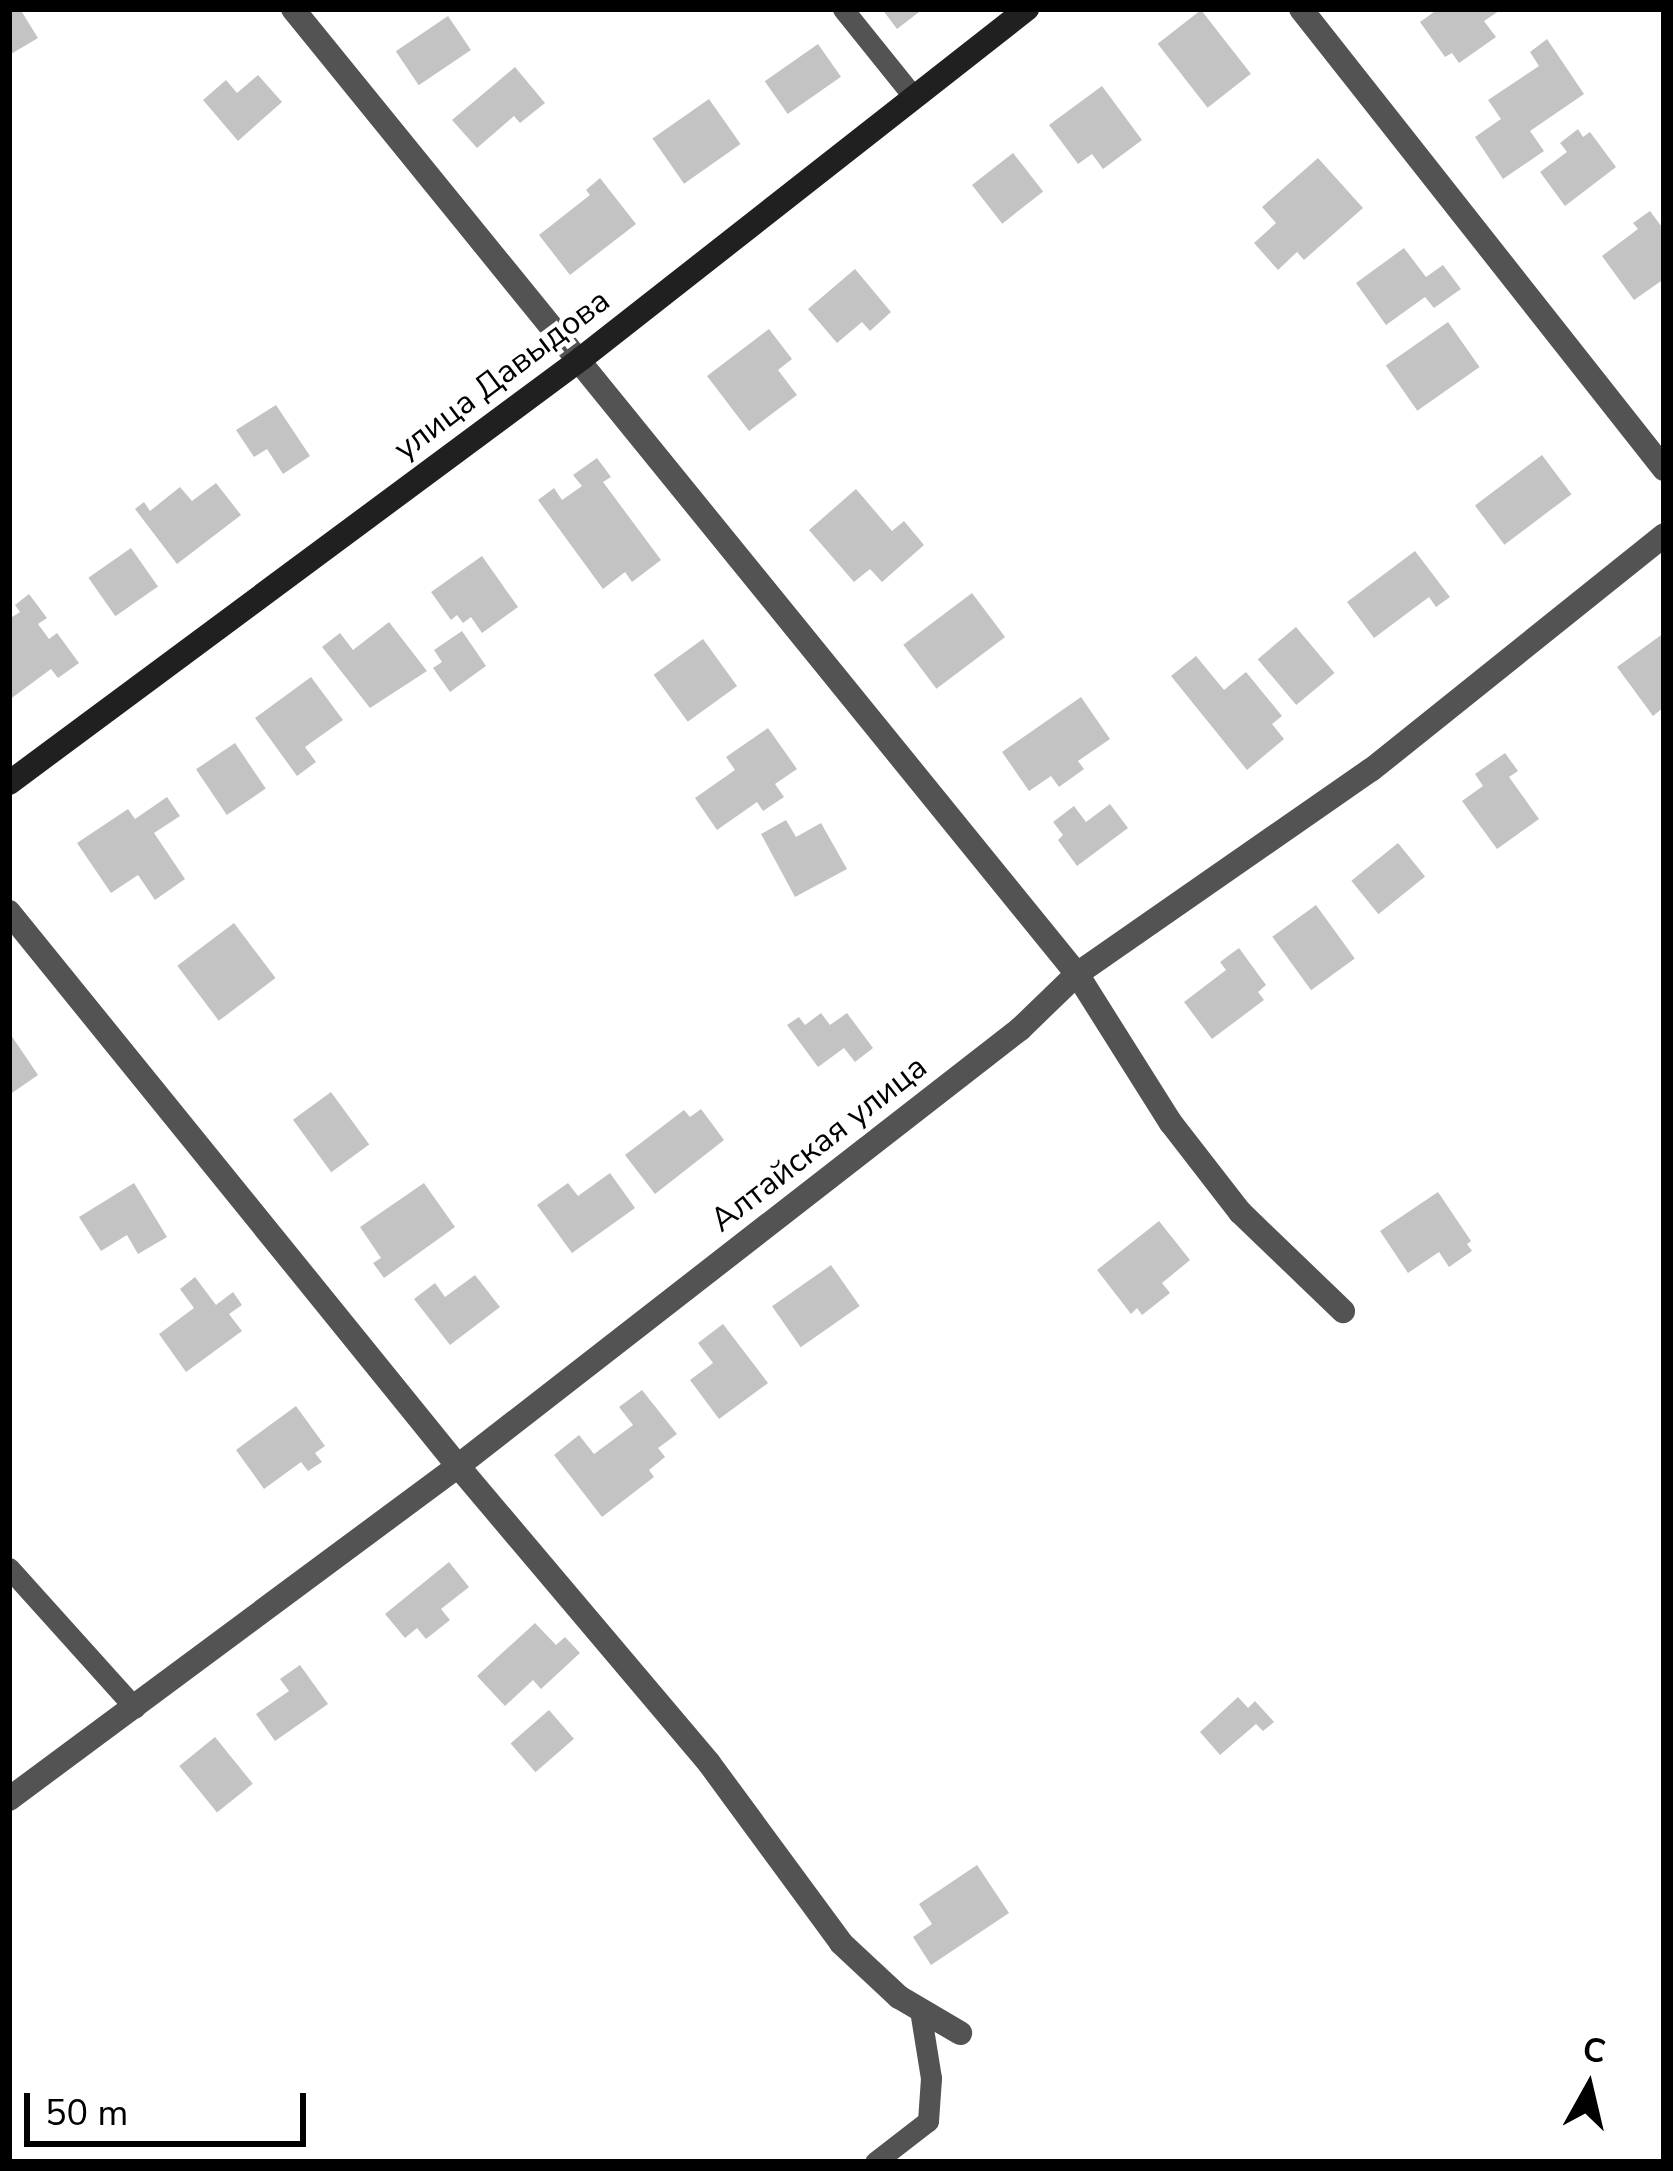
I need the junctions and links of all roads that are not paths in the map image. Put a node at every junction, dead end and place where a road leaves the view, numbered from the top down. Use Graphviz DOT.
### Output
graph roads {
  1 [pos="293,9"];
  2 [pos="843,9"];
  3 [pos="1027,9"];
  4 [pos="1301,9"];
  5 [pos="913,96"];
  6 [pos="582,358"];
  7 [pos="1664,469"];
  8 [pos="1664,535"];
  9 [pos="9,783"];
  10 [pos="9,913"];
  11 [pos="1077,974"];
  12 [pos="1343,1310"];
  13 [pos="458,1466"];
  14 [pos="9,1568"];
  15 [pos="135,1708"];
  16 [pos="9,1799"];
  17 [pos="920,2010"];
  18 [pos="960,2033"];
  19 [pos="875,2162"];
  1 -- 6 [label="street"];
  2 -- 5 [label="lane"];
  3 -- 5 [label="main road, улица Давыдова"];
  4 -- 7 [label="street"];
  5 -- 6 [label="main road, улица Давыдова"];
  6 -- 9 [label="main road, улица Давыдова"];
  6 -- 11 [label="street"];
  8 -- 11 [label="street, Алтайская улица"];
  10 -- 13 [label="street"];
  11 -- 12 [label="street"];
  11 -- 13 [label="street, Алтайская улица"];
  13 -- 15 [label="street, Алтайская улица"];
  13 -- 17 [label="street"];
  14 -- 15 [label="lane"];
  15 -- 16 [label="street, Алтайская улица"];
  17 -- 18 [label="street"];
  17 -- 19 [label="lane"];
}
